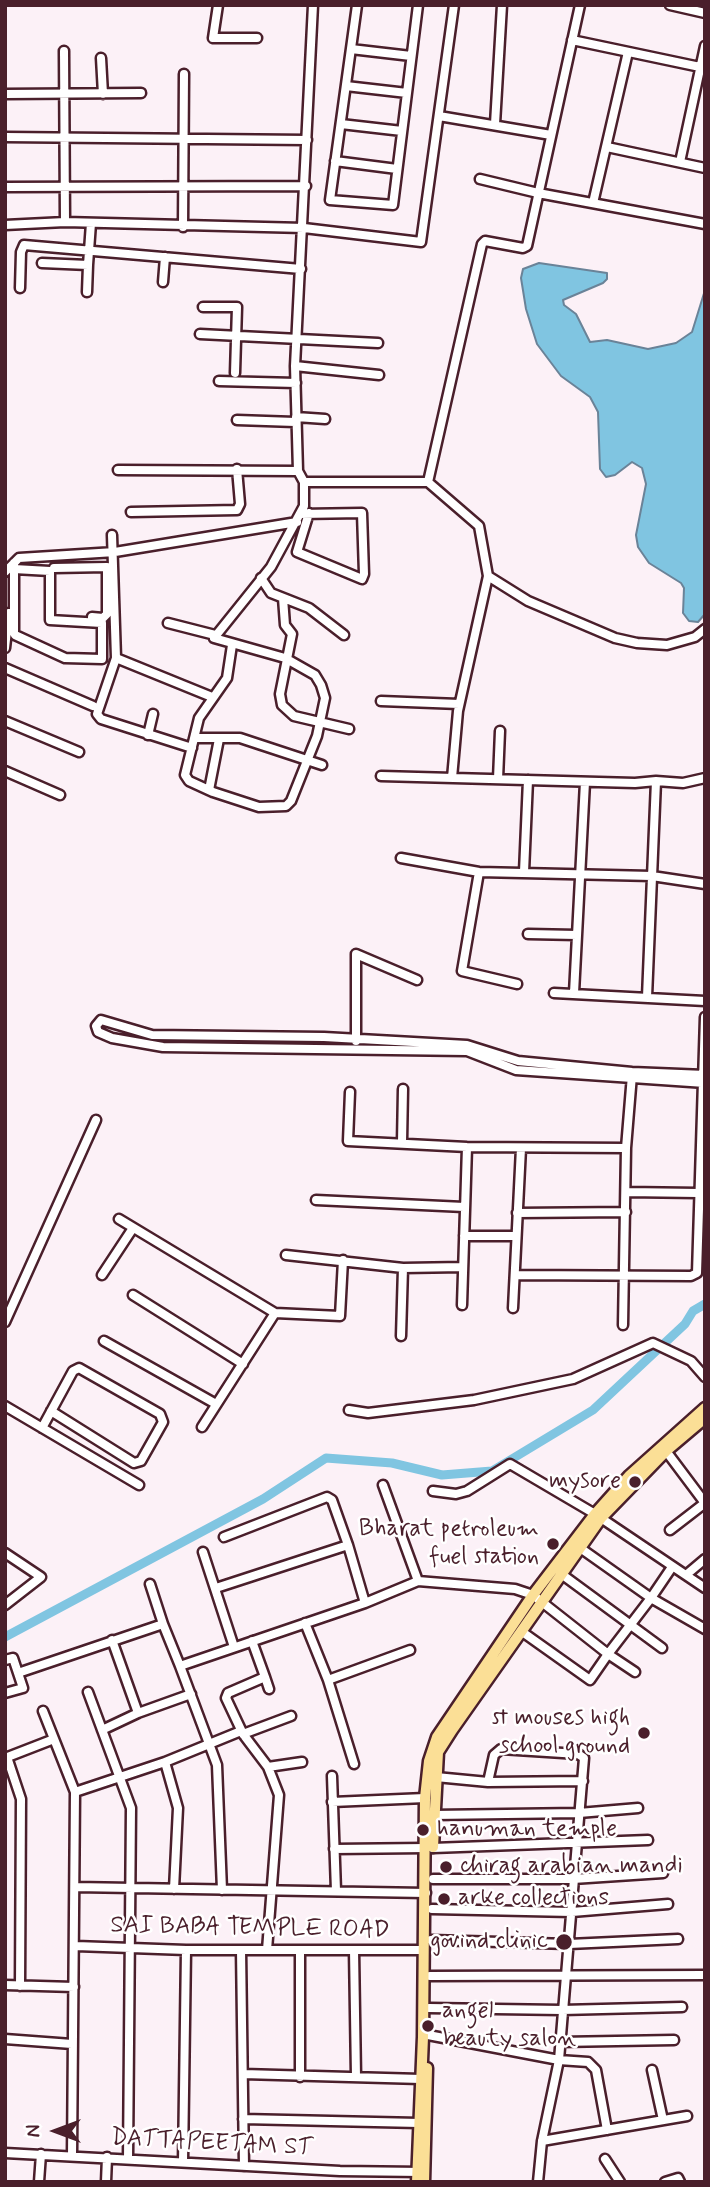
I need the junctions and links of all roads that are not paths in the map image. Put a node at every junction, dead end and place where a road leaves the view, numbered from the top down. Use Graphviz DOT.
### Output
graph roads {
  1 [pos="218,5"];
  2 [pos="313,5"];
  3 [pos="357,5"];
  4 [pos="418,5"];
  5 [pos="454,5"];
  6 [pos="502,5"];
  7 [pos="580,5"];
  8 [pos="670,5"];
  9 [pos="705,12"];
  10 [pos="257,38"];
  11 [pos="572,40"];
  12 [pos="705,46"];
  13 [pos="351,49"];
  14 [pos="64,51"];
  15 [pos="628,52"];
  16 [pos="411,55"];
  17 [pos="101,58"];
  18 [pos="700,67"];
  19 [pos="184,75"];
  20 [pos="346,86"];
  21 [pos="141,93"];
  22 [pos="407,93"];
  23 [pos="5,94"];
  24 [pos="65,94"];
  25 [pos="103,94"];
  26 [pos="439,116"];
  27 [pos="341,124"];
  28 [pos="493,124"];
  29 [pos="402,131"];
  30 [pos="551,135"];
  31 [pos="5,137"];
  32 [pos="65,138"];
  33 [pos="182,139"];
  34 [pos="307,140"];
  35 [pos="607,147"];
  36 [pos="335,162"];
  37 [pos="680,162"];
  38 [pos="705,168"];
  39 [pos="397,169"];
  40 [pos="480,179"];
  41 [pos="183,185"];
  42 [pos="306,186"];
  43 [pos="5,187"];
  44 [pos="65,187"];
  45 [pos="538,193"];
  46 [pos="593,203"];
  47 [pos="65,222"];
  48 [pos="91,223"];
  49 [pos="705,224"];
  50 [pos="5,225"];
  51 [pos="183,227"];
  52 [pos="304,228"];
  53 [pos="90,248"];
  54 [pos="164,257"];
  55 [pos="42,263"];
  56 [pos="88,265"];
  57 [pos="301,269"];
  58 [pos="163,282"];
  59 [pos="20,288"];
  60 [pos="87,292"];
  61 [pos="203,307"];
  62 [pos="236,333"];
  63 [pos="200,334"];
  64 [pos="297,338"];
  65 [pos="378,344"];
  66 [pos="295,366"];
  67 [pos="235,373"];
  68 [pos="379,374"];
  69 [pos="219,381"];
  70 [pos="296,383"];
  71 [pos="325,419"];
  72 [pos="237,420"];
  73 [pos="295,420"];
  74 [pos="237,469"];
  75 [pos="118,470"];
  76 [pos="298,471"];
  77 [pos="304,482"];
  78 [pos="428,482"];
  79 [pos="131,512"];
  80 [pos="302,516"];
  81 [pos="112,535"];
  82 [pos="115,552"];
  83 [pos="54,555"];
  84 [pos="13,567"];
  85 [pos="54,568"];
  86 [pos="111,568"];
  87 [pos="488,576"];
  88 [pos="261,578"];
  89 [pos="283,598"];
  90 [pos="169,623"];
  91 [pos="6,629"];
  92 [pos="703,633"];
  93 [pos="215,635"];
  94 [pos="344,635"];
  95 [pos="232,645"];
  96 [pos="5,648"];
  97 [pos="117,658"];
  98 [pos="285,658"];
  99 [pos="5,668"];
  100 [pos="212,697"];
  101 [pos="382,701"];
  102 [pos="459,704"];
  103 [pos="93,706"];
  104 [pos="153,714"];
  105 [pos="5,721"];
  106 [pos="320,722"];
  107 [pos="349,729"];
  108 [pos="500,731"];
  109 [pos="148,735"];
  110 [pos="195,738"];
  111 [pos="219,739"];
  112 [pos="192,748"];
  113 [pos="79,752"];
  114 [pos="308,759"];
  115 [pos="322,765"];
  116 [pos="5,771"];
  117 [pos="381,776"];
  118 [pos="452,778"];
  119 [pos="705,778"];
  120 [pos="498,779"];
  121 [pos="528,780"];
  122 [pos="656,781"];
  123 [pos="586,782"];
  124 [pos="209,790"];
  125 [pos="60,795"];
  126 [pos="401,858"];
  127 [pos="479,872"];
  128 [pos="524,872"];
  129 [pos="580,873"];
  130 [pos="652,876"];
  131 [pos="705,884"];
  132 [pos="528,934"];
  133 [pos="577,935"];
  134 [pos="417,980"];
  135 [pos="517,984"];
  136 [pos="554,993"];
  137 [pos="575,993"];
  138 [pos="647,997"];
  139 [pos="705,1001"];
  140 [pos="705,1017"];
  141 [pos="356,1041"];
  142 [pos="516,1060"];
  143 [pos="512,1069"];
  144 [pos="632,1076"];
  145 [pos="703,1079"];
  146 [pos="403,1089"];
  147 [pos="351,1092"];
  148 [pos="96,1120"];
  149 [pos="402,1142"];
  150 [pos="467,1147"];
  151 [pos="521,1147"];
  152 [pos="626,1149"];
  153 [pos="702,1160"];
  154 [pos="627,1192"];
  155 [pos="698,1193"];
  156 [pos="316,1200"];
  157 [pos="464,1207"];
  158 [pos="626,1212"];
  159 [pos="517,1213"];
  160 [pos="119,1219"];
  161 [pos="133,1228"];
  162 [pos="464,1236"];
  163 [pos="516,1237"];
  164 [pos="701,1245"];
  165 [pos="286,1255"];
  166 [pos="343,1260"];
  167 [pos="463,1267"];
  168 [pos="403,1268"];
  169 [pos="102,1275"];
  170 [pos="515,1275"];
  171 [pos="624,1276"];
  172 [pos="133,1295"];
  173 [pos="462,1306"];
  174 [pos="513,1308"];
  175 [pos="275,1313"];
  176 [pos="5,1322"];
  177 [pos="623,1325"];
  178 [pos="401,1336"];
  179 [pos="104,1340"];
  180 [pos="243,1364"];
  181 [pos="705,1377"];
  182 [pos="216,1404"];
  183 [pos="5,1406"];
  184 [pos="705,1408"];
  185 [pos="349,1410"];
  186 [pos="51,1411"];
  187 [pos="705,1418"];
  188 [pos="42,1427"];
  189 [pos="202,1427"];
  190 [pos="666,1451"];
  191 [pos="139,1485"];
  192 [pos="383,1485"];
  193 [pos="433,1491"];
  194 [pos="704,1499"];
  195 [pos="598,1516"];
  196 [pos="670,1530"];
  197 [pos="224,1538"];
  198 [pos="348,1545"];
  199 [pos="575,1545"];
  200 [pos="204,1552"];
  201 [pos="5,1553"];
  202 [pos="705,1559"];
  203 [pos="673,1567"];
  204 [pos="560,1573"];
  205 [pos="686,1575"];
  206 [pos="418,1581"];
  207 [pos="150,1584"];
  208 [pos="216,1588"];
  209 [pos="705,1588"];
  210 [pos="537,1598"];
  211 [pos="652,1598"];
  212 [pos="365,1603"];
  213 [pos="5,1605"];
  214 [pos="163,1623"];
  215 [pos="305,1623"];
  216 [pos="632,1624"];
  217 [pos="705,1629"];
  218 [pos="521,1631"];
  219 [pos="112,1640"];
  220 [pos="252,1641"];
  221 [pos="234,1647"];
  222 [pos="662,1648"];
  223 [pos="411,1650"];
  224 [pos="608,1654"];
  225 [pos="5,1660"];
  226 [pos="180,1666"];
  227 [pos="635,1672"];
  228 [pos="18,1673"];
  229 [pos="265,1677"];
  230 [pos="328,1680"];
  231 [pos="269,1689"];
  232 [pos="88,1692"];
  233 [pos="5,1693"];
  234 [pos="191,1694"];
  235 [pos="43,1710"];
  236 [pos="138,1713"];
  237 [pos="291,1716"];
  238 [pos="102,1730"];
  239 [pos="242,1733"];
  240 [pos="54,1739"];
  241 [pos="211,1743"];
  242 [pos="6,1757"];
  243 [pos="165,1762"];
  244 [pos="302,1762"];
  245 [pos="354,1764"];
  246 [pos="268,1768"];
  247 [pos="331,1776"];
  248 [pos="120,1777"];
  249 [pos="436,1777"];
  250 [pos="583,1781"];
  251 [pos="488,1782"];
  252 [pos="75,1792"];
  253 [pos="425,1798"];
  254 [pos="332,1802"];
  255 [pos="638,1808"];
  256 [pos="579,1813"];
  257 [pos="433,1815"];
  258 [pos="648,1840"];
  259 [pos="576,1845"];
  260 [pos="429,1848"];
  261 [pos="334,1849"];
  262 [pos="663,1873"];
  263 [pos="432,1879"];
  264 [pos="573,1879"];
  265 [pos="75,1887"];
  266 [pos="130,1889"];
  267 [pos="174,1889"];
  268 [pos="222,1890"];
  269 [pos="271,1890"];
  270 [pos="336,1891"];
  271 [pos="426,1894"];
  272 [pos="668,1904"];
  273 [pos="432,1909"];
  274 [pos="572,1912"];
  275 [pos="678,1939"];
  276 [pos="431,1940"];
  277 [pos="569,1944"];
  278 [pos="76,1946"];
  279 [pos="132,1948"];
  280 [pos="186,1950"];
  281 [pos="241,1950"];
  282 [pos="267,1950"];
  283 [pos="300,1950"];
  284 [pos="354,1950"];
  285 [pos="426,1954"];
  286 [pos="705,1975"];
  287 [pos="430,1976"];
  288 [pos="565,1978"];
  289 [pos="5,1985"];
  290 [pos="20,1986"];
  291 [pos="74,1987"];
  292 [pos="682,2007"];
  293 [pos="429,2008"];
  294 [pos="562,2010"];
  295 [pos="428,2035"];
  296 [pos="5,2039"];
  297 [pos="674,2040"];
  298 [pos="559,2042"];
  299 [pos="72,2044"];
  300 [pos="559,2060"];
  301 [pos="652,2070"];
  302 [pos="243,2074"];
  303 [pos="300,2077"];
  304 [pos="356,2077"];
  305 [pos="421,2079"];
  306 [pos="687,2116"];
  307 [pos="243,2119"];
  308 [pos="663,2120"];
  309 [pos="419,2123"];
  310 [pos="607,2130"];
  311 [pos="542,2141"];
  312 [pos="5,2153"];
  313 [pos="41,2154"];
  314 [pos="72,2156"];
  315 [pos="107,2157"];
  316 [pos="128,2159"];
  317 [pos="605,2159"];
  318 [pos="183,2162"];
  319 [pos="244,2166"];
  320 [pos="340,2171"];
  321 [pos="421,2177"];
  322 [pos="39,2182"];
  323 [pos="106,2182"];
  324 [pos="340,2182"];
  325 [pos="538,2182"];
  326 [pos="620,2182"];
  327 [pos="666,2182"];
  328 [pos="680,2182"];
  1 -- 10 [label="street"];
  2 -- 34 [label="street"];
  3 -- 13 [label="street"];
  4 -- 16 [label="street"];
  5 -- 26 [label="street"];
  6 -- 28 [label="street"];
  7 -- 11 [label="street"];
  8 -- 9 [label="street"];
  11 -- 15 [label="street"];
  11 -- 30 [label="street"];
  12 -- 18 [label="street"];
  13 -- 16 [label="street"];
  13 -- 20 [label="street"];
  14 -- 24 [label="street"];
  15 -- 18 [label="street"];
  15 -- 35 [label="street"];
  16 -- 22 [label="street"];
  17 -- 25 [label="street"];
  18 -- 37 [label="street"];
  19 -- 33 [label="street"];
  20 -- 22 [label="street"];
  20 -- 27 [label="street"];
  21 -- 25 [label="street"];
  22 -- 29 [label="street"];
  23 -- 24 [label="street"];
  24 -- 25 [label="street"];
  24 -- 32 [label="street"];
  26 -- 28 [label="street"];
  26 -- 52 [label="street"];
  27 -- 29 [label="street"];
  27 -- 36 [label="street"];
  28 -- 30 [label="street"];
  29 -- 39 [label="street"];
  30 -- 45 [label="street"];
  31 -- 32 [label="street"];
  32 -- 33 [label="street"];
  32 -- 44 [label="street"];
  33 -- 34 [label="street"];
  33 -- 41 [label="street"];
  34 -- 42 [label="street"];
  35 -- 37 [label="street"];
  35 -- 46 [label="street"];
  36 -- 39 [label="street"];
  36 -- 39 [label="street"];
  37 -- 38 [label="street"];
  40 -- 45 [label="street"];
  41 -- 42 [label="street"];
  41 -- 44 [label="street"];
  41 -- 51 [label="street"];
  42 -- 52 [label="street"];
  43 -- 44 [label="street"];
  44 -- 47 [label="street"];
  45 -- 46 [label="street"];
  45 -- 78 [label="street"];
  46 -- 49 [label="street"];
  47 -- 48 [label="street"];
  47 -- 50 [label="street"];
  48 -- 51 [label="street"];
  48 -- 53 [label="street"];
  51 -- 52 [label="street"];
  52 -- 57 [label="street"];
  53 -- 54 [label="street"];
  53 -- 56 [label="street"];
  53 -- 59 [label="street"];
  54 -- 57 [label="street"];
  54 -- 58 [label="street"];
  55 -- 56 [label="street"];
  56 -- 60 [label="street"];
  57 -- 64 [label="street"];
  61 -- 62 [label="street"];
  62 -- 63 [label="street"];
  62 -- 64 [label="street"];
  62 -- 67 [label="street"];
  64 -- 65 [label="street"];
  64 -- 66 [label="street"];
  66 -- 68 [label="street"];
  66 -- 70 [label="street"];
  69 -- 70 [label="street"];
  70 -- 73 [label="street"];
  71 -- 73 [label="street"];
  72 -- 73 [label="street"];
  73 -- 76 [label="street"];
  74 -- 75 [label="street"];
  74 -- 76 [label="street"];
  74 -- 79 [label="street"];
  76 -- 77 [label="street"];
  77 -- 78 [label="street"];
  77 -- 80 [label="street"];
  78 -- 87 [label="street"];
  80 -- 80 [label="street"];
  80 -- 82 [label="street"];
  80 -- 88 [label="street"];
  81 -- 82 [label="street"];
  82 -- 83 [label="street"];
  82 -- 86 [label="street"];
  83 -- 84 [label="street"];
  83 -- 85 [label="street"];
  84 -- 84 [label="street"];
  84 -- 91 [label="street"];
  85 -- 86 [label="street"];
  85 -- 86 [label="street"];
  86 -- 97 [label="street"];
  87 -- 92 [label="street"];
  87 -- 102 [label="street"];
  88 -- 89 [label="street"];
  88 -- 93 [label="street"];
  89 -- 94 [label="street"];
  89 -- 98 [label="street"];
  90 -- 93 [label="street"];
  91 -- 96 [label="street"];
  93 -- 95 [label="street"];
  95 -- 98 [label="street"];
  95 -- 100 [label="street"];
  97 -- 100 [label="street"];
  97 -- 109 [label="street"];
  98 -- 106 [label="street"];
  98 -- 106 [label="street"];
  99 -- 103 [label="street"];
  100 -- 110 [label="street"];
  101 -- 102 [label="street"];
  102 -- 118 [label="street"];
  104 -- 109 [label="street"];
  105 -- 113 [label="street"];
  106 -- 107 [label="street"];
  106 -- 114 [label="street"];
  108 -- 120 [label="street"];
  109 -- 112 [label="street"];
  110 -- 111 [label="street"];
  110 -- 112 [label="street"];
  111 -- 114 [label="street"];
  111 -- 124 [label="street"];
  112 -- 124 [label="street"];
  114 -- 115 [label="street"];
  114 -- 124 [label="street"];
  116 -- 125 [label="street"];
  117 -- 118 [label="street"];
  118 -- 120 [label="street"];
  119 -- 122 [label="street"];
  120 -- 121 [label="street"];
  121 -- 123 [label="street"];
  121 -- 128 [label="street"];
  122 -- 123 [label="street"];
  122 -- 130 [label="street"];
  123 -- 129 [label="street"];
  126 -- 127 [label="street"];
  127 -- 128 [label="street"];
  127 -- 135 [label="street"];
  128 -- 129 [label="street"];
  129 -- 130 [label="street"];
  129 -- 133 [label="street"];
  130 -- 131 [label="street"];
  130 -- 138 [label="street"];
  132 -- 133 [label="street"];
  133 -- 137 [label="street"];
  134 -- 141 [label="street"];
  136 -- 137 [label="street"];
  137 -- 138 [label="street"];
  138 -- 139 [label="street"];
  140 -- 145 [label="street"];
  141 -- 142 [label="street"];
  141 -- 143 [label="street"];
  142 -- 143 [label="street"];
  142 -- 144 [label="street"];
  143 -- 144 [label="street"];
  144 -- 145 [label="street"];
  144 -- 152 [label="street"];
  145 -- 153 [label="street"];
  146 -- 149 [label="street"];
  147 -- 149 [label="street"];
  148 -- 176 [label="street"];
  149 -- 150 [label="street"];
  150 -- 151 [label="street"];
  150 -- 157 [label="street"];
  151 -- 152 [label="street"];
  151 -- 159 [label="street"];
  152 -- 154 [label="street"];
  153 -- 155 [label="street"];
  154 -- 155 [label="street"];
  154 -- 158 [label="street"];
  155 -- 164 [label="street"];
  156 -- 157 [label="street"];
  157 -- 162 [label="street"];
  158 -- 159 [label="street"];
  158 -- 171 [label="street"];
  159 -- 163 [label="street"];
  160 -- 161 [label="street"];
  161 -- 169 [label="street"];
  161 -- 175 [label="street"];
  162 -- 163 [label="street"];
  162 -- 167 [label="street"];
  163 -- 170 [label="street"];
  164 -- 171 [label="street"];
  165 -- 166 [label="street"];
  166 -- 168 [label="street"];
  166 -- 175 [label="street"];
  167 -- 168 [label="street"];
  167 -- 173 [label="street"];
  168 -- 178 [label="street"];
  170 -- 171 [label="street"];
  170 -- 174 [label="street"];
  171 -- 177 [label="street"];
  172 -- 180 [label="street"];
  175 -- 180 [label="street"];
  179 -- 182 [label="street"];
  180 -- 182 [label="street"];
  181 -- 185 [label="street"];
  182 -- 189 [label="street"];
  183 -- 188 [label="street"];
  184 -- 195 [label="main road"];
  186 -- 186 [label="street"];
  186 -- 188 [label="street"];
  187 -- 190 [label="main road"];
  188 -- 191 [label="street"];
  190 -- 194 [label="street"];
  190 -- 195 [label="main road"];
  192 -- 206 [label="street"];
  193 -- 195 [label="street"];
  194 -- 196 [label="street"];
  195 -- 199 [label="main road"];
  195 -- 203 [label="street"];
  197 -- 198 [label="street"];
  198 -- 208 [label="street"];
  198 -- 212 [label="street"];
  199 -- 204 [label="main road"];
  199 -- 210 [label="main road"];
  199 -- 211 [label="street"];
  200 -- 208 [label="street"];
  201 -- 213 [label="street"];
  202 -- 205 [label="street"];
  203 -- 205 [label="street"];
  203 -- 211 [label="street"];
  204 -- 210 [label="main road"];
  204 -- 216 [label="street"];
  205 -- 209 [label="street"];
  206 -- 210 [label="street"];
  206 -- 212 [label="street"];
  207 -- 214 [label="street"];
  208 -- 221 [label="street"];
  210 -- 218 [label="main road"];
  210 -- 224 [label="street"];
  210 -- 253 [label="main road"];
  211 -- 216 [label="street"];
  211 -- 217 [label="street"];
  212 -- 215 [label="street"];
  214 -- 219 [label="street"];
  214 -- 226 [label="street"];
  215 -- 220 [label="street"];
  215 -- 230 [label="street"];
  216 -- 222 [label="street"];
  216 -- 224 [label="street"];
  218 -- 224 [label="street"];
  218 -- 249 [label="main road"];
  219 -- 228 [label="street"];
  219 -- 236 [label="street"];
  220 -- 221 [label="street"];
  220 -- 229 [label="street"];
  221 -- 226 [label="street"];
  223 -- 230 [label="street"];
  224 -- 227 [label="street"];
  225 -- 228 [label="street"];
  226 -- 234 [label="street"];
  228 -- 233 [label="street"];
  229 -- 231 [label="street"];
  229 -- 239 [label="street"];
  230 -- 245 [label="street"];
  232 -- 238 [label="street"];
  234 -- 236 [label="street"];
  234 -- 241 [label="street"];
  235 -- 240 [label="street"];
  236 -- 238 [label="street"];
  237 -- 239 [label="street"];
  238 -- 248 [label="street"];
  239 -- 241 [label="street"];
  239 -- 246 [label="street"];
  240 -- 242 [label="street"];
  240 -- 252 [label="street"];
  241 -- 243 [label="street"];
  241 -- 268 [label="street"];
  242 -- 290 [label="street"];
  243 -- 248 [label="street"];
  243 -- 267 [label="street"];
  244 -- 246 [label="street"];
  246 -- 269 [label="street"];
  247 -- 254 [label="street"];
  248 -- 252 [label="street"];
  248 -- 266 [label="street"];
  249 -- 251 [label="street"];
  249 -- 257 [label="main road"];
  250 -- 251 [label="street"];
  250 -- 251 [label="street"];
  250 -- 256 [label="street"];
  252 -- 265 [label="street"];
  253 -- 254 [label="street"];
  253 -- 260 [label="main road"];
  254 -- 261 [label="street"];
  255 -- 256 [label="street"];
  256 -- 257 [label="street"];
  256 -- 259 [label="street"];
  257 -- 260 [label="main road"];
  258 -- 259 [label="street"];
  259 -- 260 [label="street"];
  259 -- 264 [label="street"];
  260 -- 261 [label="street"];
  260 -- 263 [label="main road"];
  260 -- 271 [label="main road"];
  261 -- 270 [label="street"];
  262 -- 264 [label="street"];
  263 -- 264 [label="street"];
  263 -- 273 [label="main road"];
  264 -- 274 [label="street"];
  265 -- 266 [label="street"];
  265 -- 278 [label="street"];
  266 -- 267 [label="street"];
  266 -- 279 [label="street"];
  267 -- 268 [label="street"];
  268 -- 269 [label="street"];
  269 -- 270 [label="street"];
  269 -- 282 [label="street"];
  270 -- 271 [label="street"];
  271 -- 285 [label="main road"];
  272 -- 274 [label="street"];
  273 -- 274 [label="street"];
  273 -- 276 [label="main road"];
  274 -- 277 [label="street"];
  275 -- 277 [label="street"];
  276 -- 277 [label="street"];
  276 -- 285 [label="main road"];
  277 -- 288 [label="street"];
  278 -- 279 [label="street, SAI BABA TEMPLE ROAD"];
  278 -- 291 [label="street"];
  279 -- 280 [label="street, SAI BABA TEMPLE ROAD"];
  279 -- 316 [label="street"];
  280 -- 281 [label="street, SAI BABA TEMPLE ROAD"];
  280 -- 318 [label="street"];
  281 -- 282 [label="street, SAI BABA TEMPLE ROAD"];
  281 -- 302 [label="street"];
  282 -- 283 [label="street, SAI BABA TEMPLE ROAD"];
  283 -- 284 [label="street, SAI BABA TEMPLE ROAD"];
  283 -- 303 [label="street"];
  284 -- 285 [label="street, SAI BABA TEMPLE ROAD"];
  284 -- 304 [label="street"];
  285 -- 287 [label="main road"];
  285 -- 305 [label="main road"];
  286 -- 288 [label="street"];
  287 -- 288 [label="street"];
  287 -- 293 [label="main road"];
  288 -- 294 [label="street"];
  289 -- 290 [label="street"];
  290 -- 291 [label="street"];
  291 -- 299 [label="street"];
  292 -- 294 [label="street"];
  293 -- 294 [label="street"];
  293 -- 295 [label="main road"];
  294 -- 298 [label="street"];
  295 -- 300 [label="street"];
  295 -- 321 [label="main road"];
  296 -- 299 [label="street"];
  297 -- 298 [label="street"];
  298 -- 300 [label="street"];
  299 -- 314 [label="street"];
  300 -- 310 [label="street"];
  300 -- 311 [label="street"];
  301 -- 308 [label="street"];
  302 -- 303 [label="street"];
  302 -- 307 [label="street"];
  303 -- 304 [label="street"];
  304 -- 305 [label="street"];
  305 -- 309 [label="main road"];
  306 -- 308 [label="street"];
  307 -- 309 [label="street"];
  307 -- 319 [label="street"];
  308 -- 310 [label="street"];
  309 -- 321 [label="main road"];
  310 -- 311 [label="street"];
  311 -- 325 [label="street"];
  312 -- 313 [label="street, DATTAPEETAM ST"];
  313 -- 314 [label="street, DATTAPEETAM ST"];
  313 -- 322 [label="street"];
  314 -- 315 [label="street, DATTAPEETAM ST"];
  315 -- 316 [label="street, DATTAPEETAM ST"];
  315 -- 323 [label="street"];
  316 -- 318 [label="street, DATTAPEETAM ST"];
  317 -- 326 [label="street"];
  318 -- 319 [label="street, DATTAPEETAM ST"];
  319 -- 320 [label="street, DATTAPEETAM ST"];
  320 -- 321 [label="street, DATTAPEETAM ST"];
  320 -- 324 [label="street"];
  327 -- 328 [label="street"];
}
